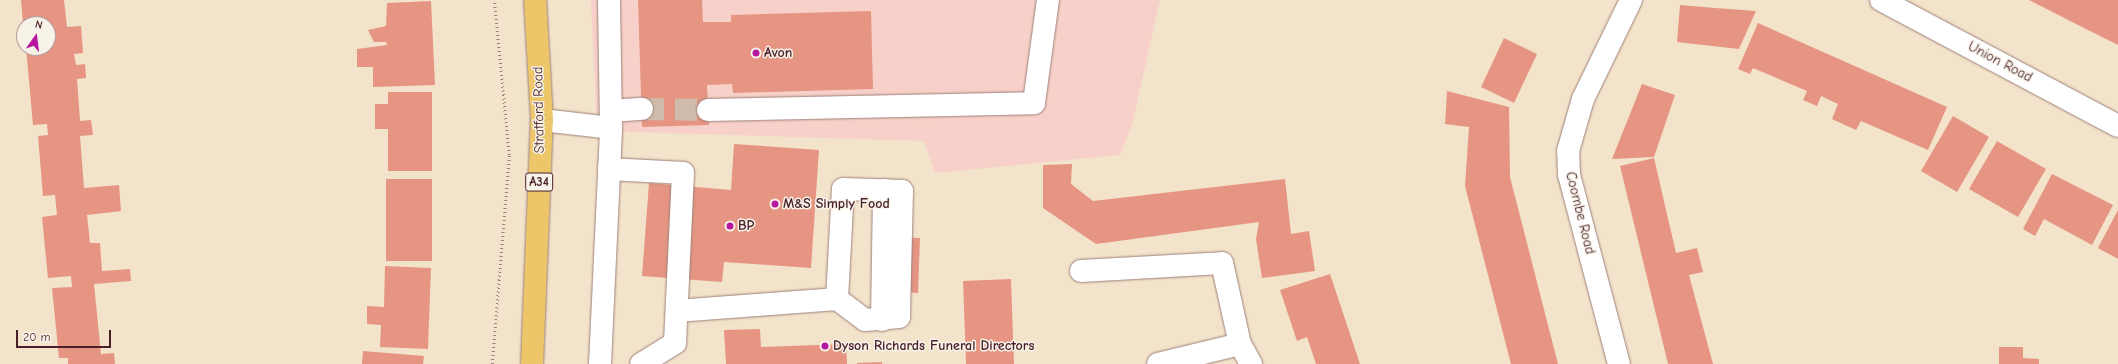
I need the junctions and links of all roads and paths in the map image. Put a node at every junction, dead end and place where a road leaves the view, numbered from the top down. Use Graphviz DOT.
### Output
graph roads {
  1 [pos="494,0"];
  2 [pos="535,0"];
  3 [pos="609,0"];
  4 [pos="1048,0"];
  5 [pos="1631,0"];
  6 [pos="1881,0"];
  7 [pos="642,109"];
  8 [pos="708,110"];
  9 [pos="611,119"];
  10 [pos="542,120"];
  11 [pos="2118,126"];
  12 [pos="609,169"];
  13 [pos="1081,271"];
  14 [pos="837,299"];
  15 [pos="677,311"];
  16 [pos="1240,344"];
  17 [pos="492,364"];
  18 [pos="532,364"];
  19 [pos="600,364"];
  20 [pos="640,364"];
  21 [pos="1158,364"];
  22 [pos="1250,364"];
  23 [pos="1619,364"];
  1 -- 17 [label="path"];
  2 -- 10 [label="highway, Stratford Road / A34"];
  3 -- 9 [label="street"];
  4 -- 8 [label="street"];
  5 -- 23 [label="street, Coombe Road"];
  6 -- 11 [label="street, Union Road"];
  7 -- 9 [label="street"];
  9 -- 10 [label="street"];
  9 -- 12 [label="street"];
  10 -- 18 [label="highway, Stratford Road / A34"];
  12 -- 15 [label="street"];
  12 -- 19 [label="street"];
  13 -- 16 [label="street"];
  14 -- 14 [label="street"];
  14 -- 15 [label="street"];
  15 -- 20 [label="street"];
  16 -- 21 [label="street"];
  16 -- 22 [label="street"];
}
